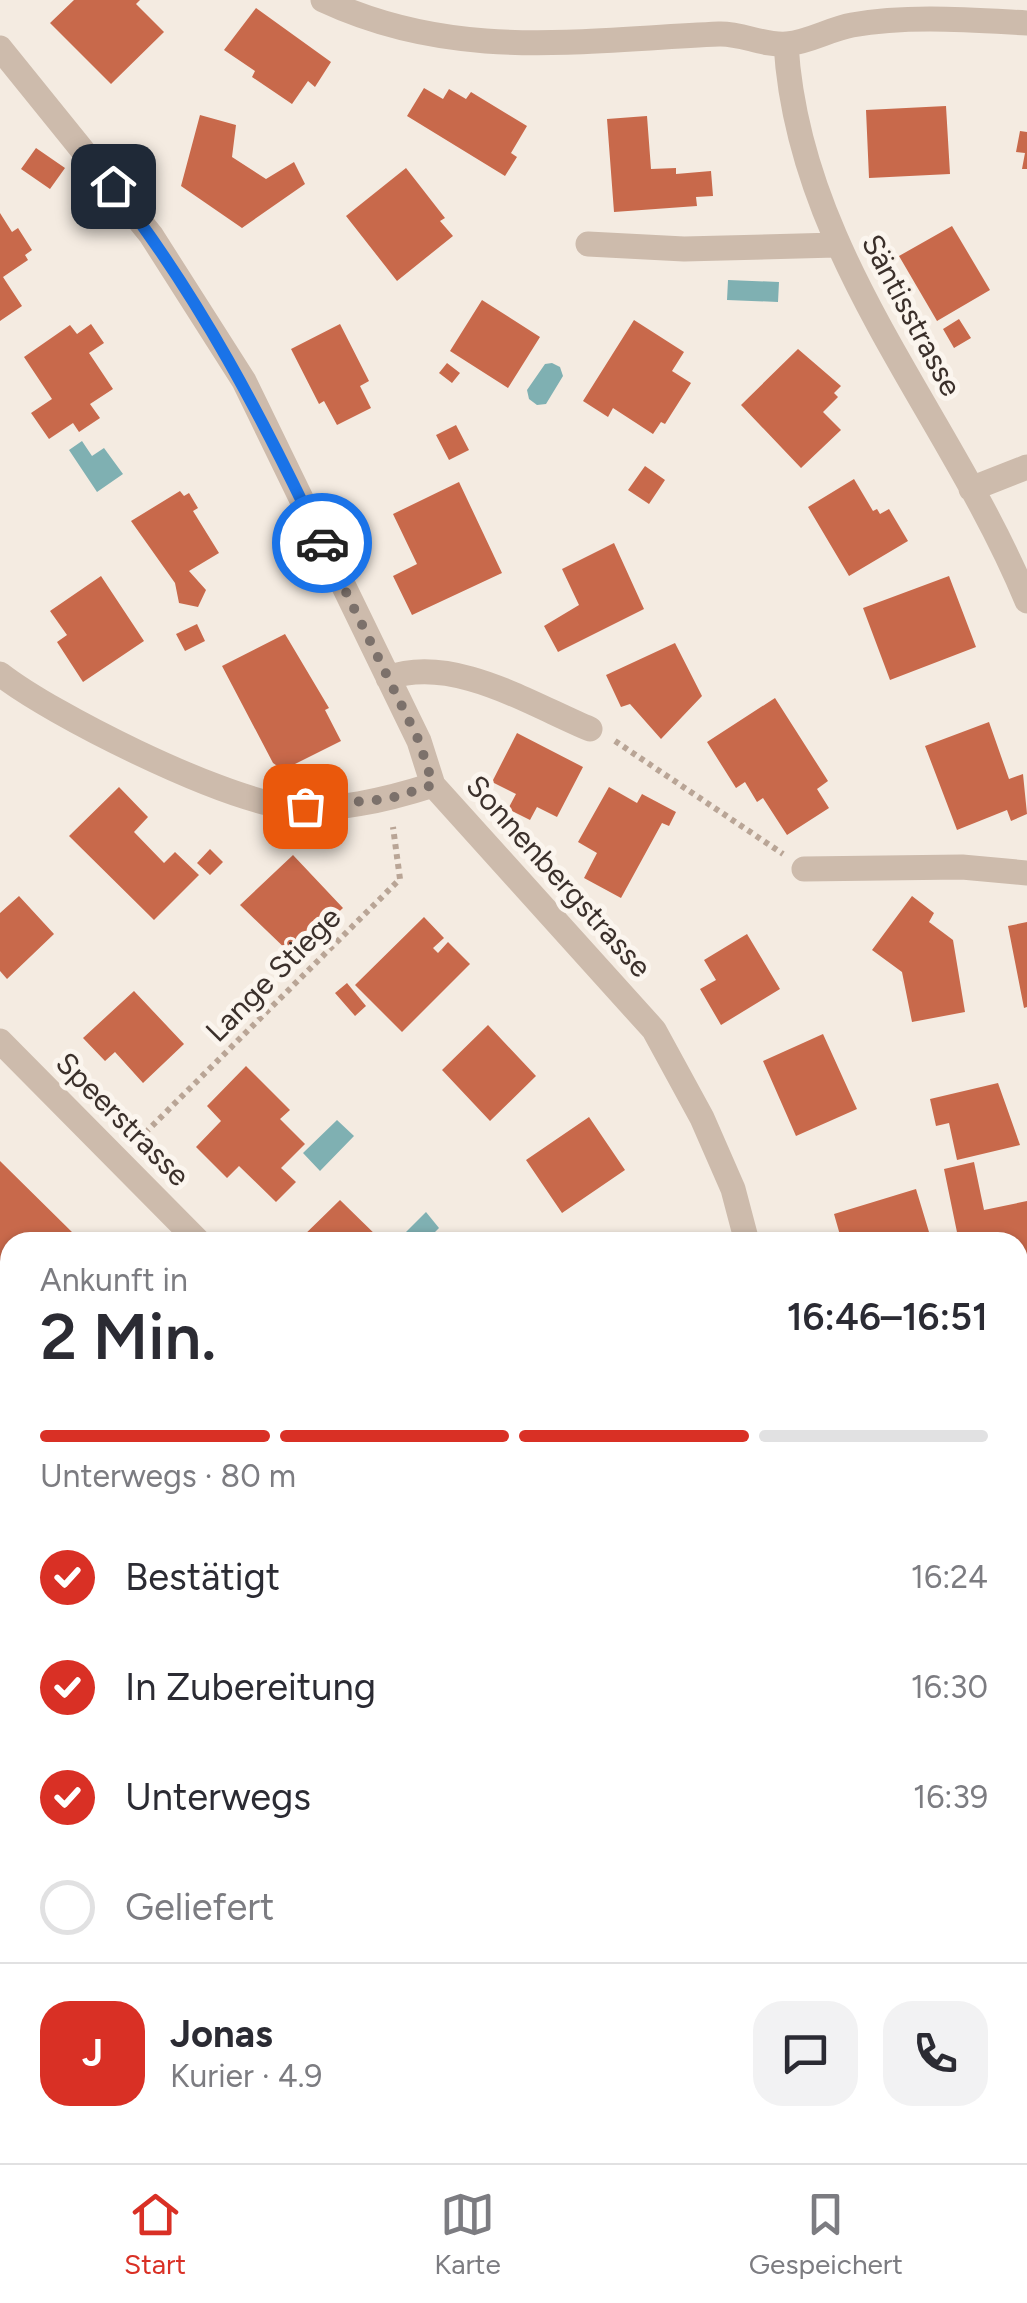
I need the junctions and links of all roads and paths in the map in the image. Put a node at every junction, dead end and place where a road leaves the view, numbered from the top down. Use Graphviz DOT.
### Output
graph roads {
  1 [pos="323,0"];
  2 [pos="1027,23"];
  3 [pos="786,44"];
  4 [pos="0,48"];
  5 [pos="588,244"];
  6 [pos="836,245"];
  7 [pos="1027,468"];
  8 [pos="971,489"];
  9 [pos="1027,601"];
  10 [pos="0,674"];
  11 [pos="388,678"];
  12 [pos="590,730"];
  13 [pos="433,785"];
  14 [pos="391,812"];
  15 [pos="804,869"];
  16 [pos="1027,873"];
  17 [pos="0,1041"];
  18 [pos="130,1148"];
  19 [pos="188,1232"];
  20 [pos="744,1232"];
  1 -- 3 [label="street"];
  2 -- 3 [label="street"];
  3 -- 6 [label="street, Säntisstrasse"];
  4 -- 11 [label="street, Sonnenbergstrasse"];
  5 -- 6 [label="street"];
  6 -- 8 [label="street, Säntisstrasse"];
  7 -- 8 [label="street"];
  8 -- 9 [label="street, Säntisstrasse"];
  10 -- 13 [label="street"];
  11 -- 12 [label="street"];
  11 -- 13 [label="street, Sonnenbergstrasse"];
  12 -- 15 [label="path"];
  13 -- 20 [label="street, Sonnenbergstrasse"];
  14 -- 18 [label="path, Lange Stiege"];
  15 -- 16 [label="street"];
  17 -- 19 [label="street, Speerstrasse"];
}
